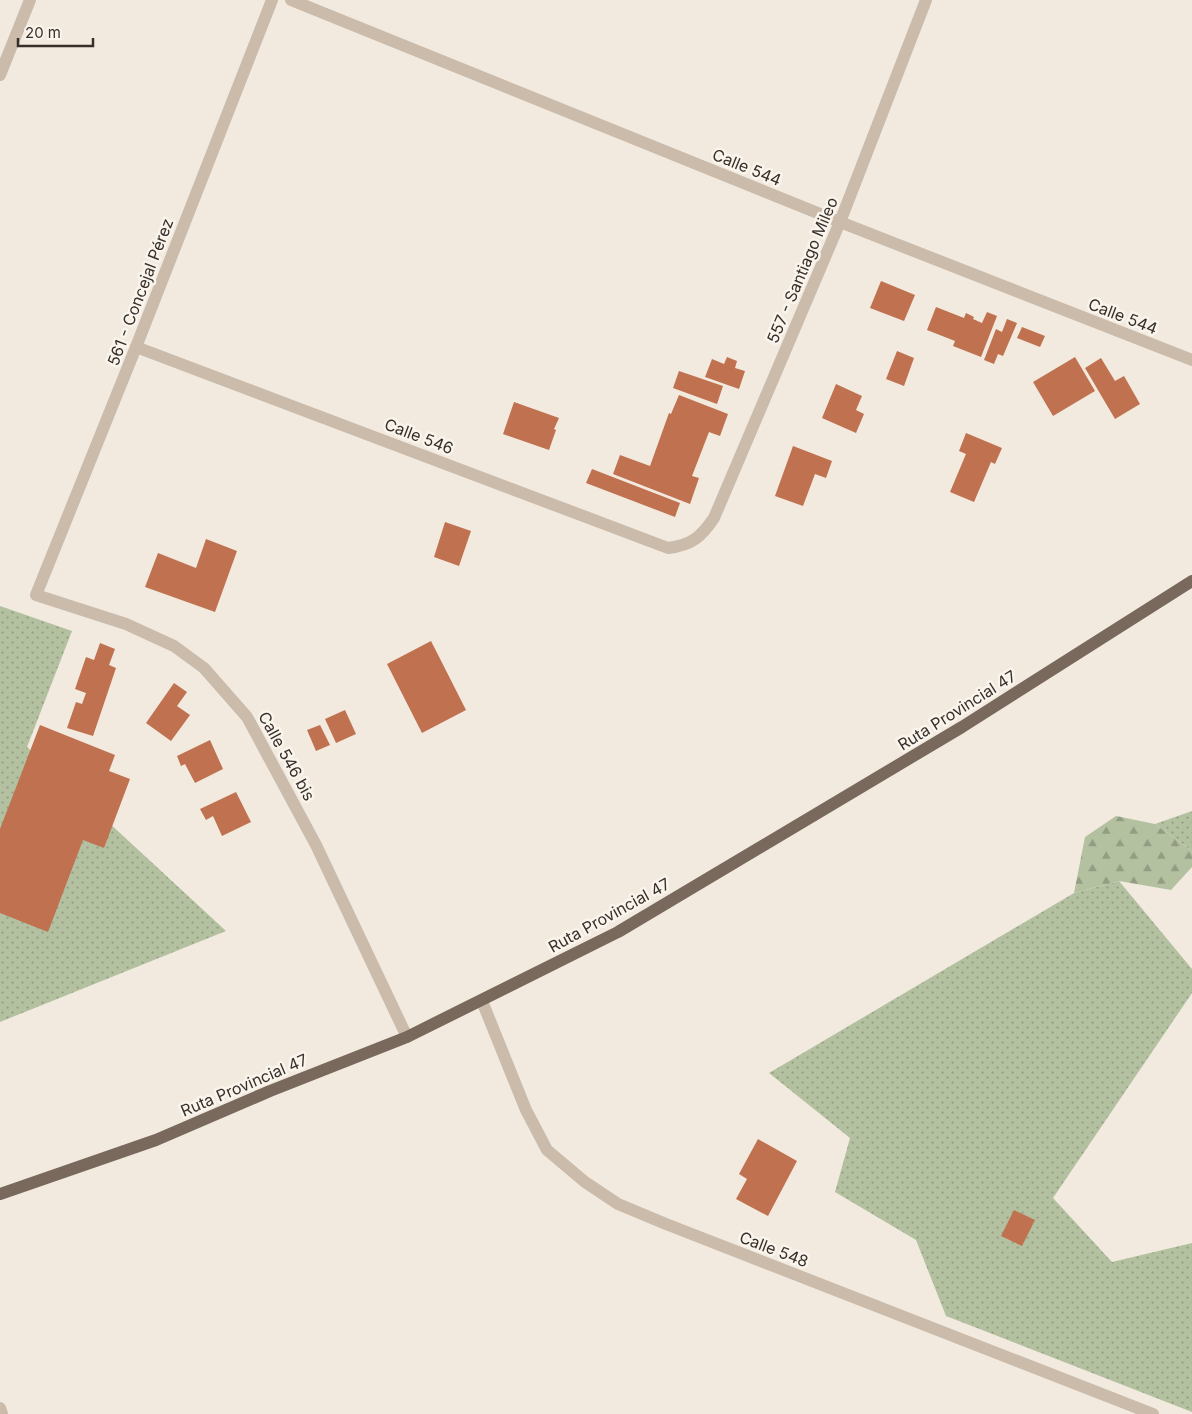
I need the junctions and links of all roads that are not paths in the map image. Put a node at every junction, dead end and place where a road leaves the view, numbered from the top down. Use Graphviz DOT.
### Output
graph roads {
  1 [pos="30,0"];
  2 [pos="272,0"];
  3 [pos="291,0"];
  4 [pos="926,0"];
  5 [pos="0,75"];
  6 [pos="840,222"];
  7 [pos="136,347"];
  8 [pos="1192,360"];
  9 [pos="691,543"];
  10 [pos="1192,581"];
  11 [pos="36,595"];
  12 [pos="482,1001"];
  13 [pos="407,1036"];
  14 [pos="0,1194"];
  15 [pos="0,1408"];
  16 [pos="2,1414"];
  17 [pos="1153,1414"];
  1 -- 5 [label="street"];
  2 -- 7 [label="street, 561 - Concejal Pérez"];
  3 -- 6 [label="street, Calle 544"];
  4 -- 6 [label="street, 557 - Santiago Mileo"];
  6 -- 8 [label="street, Calle 544"];
  6 -- 9 [label="street, 557 - Santiago Mileo"];
  7 -- 9 [label="street, Calle 546"];
  7 -- 11 [label="street, 561 - Concejal Pérez"];
  10 -- 12 [label="main road, Ruta Provincial 47"];
  11 -- 13 [label="street, Calle 546 bis"];
  12 -- 13 [label="main road, Ruta Provincial 47"];
  12 -- 17 [label="street, Calle 548"];
  13 -- 14 [label="main road, Ruta Provincial 47"];
  15 -- 16 [label="street"];
}
